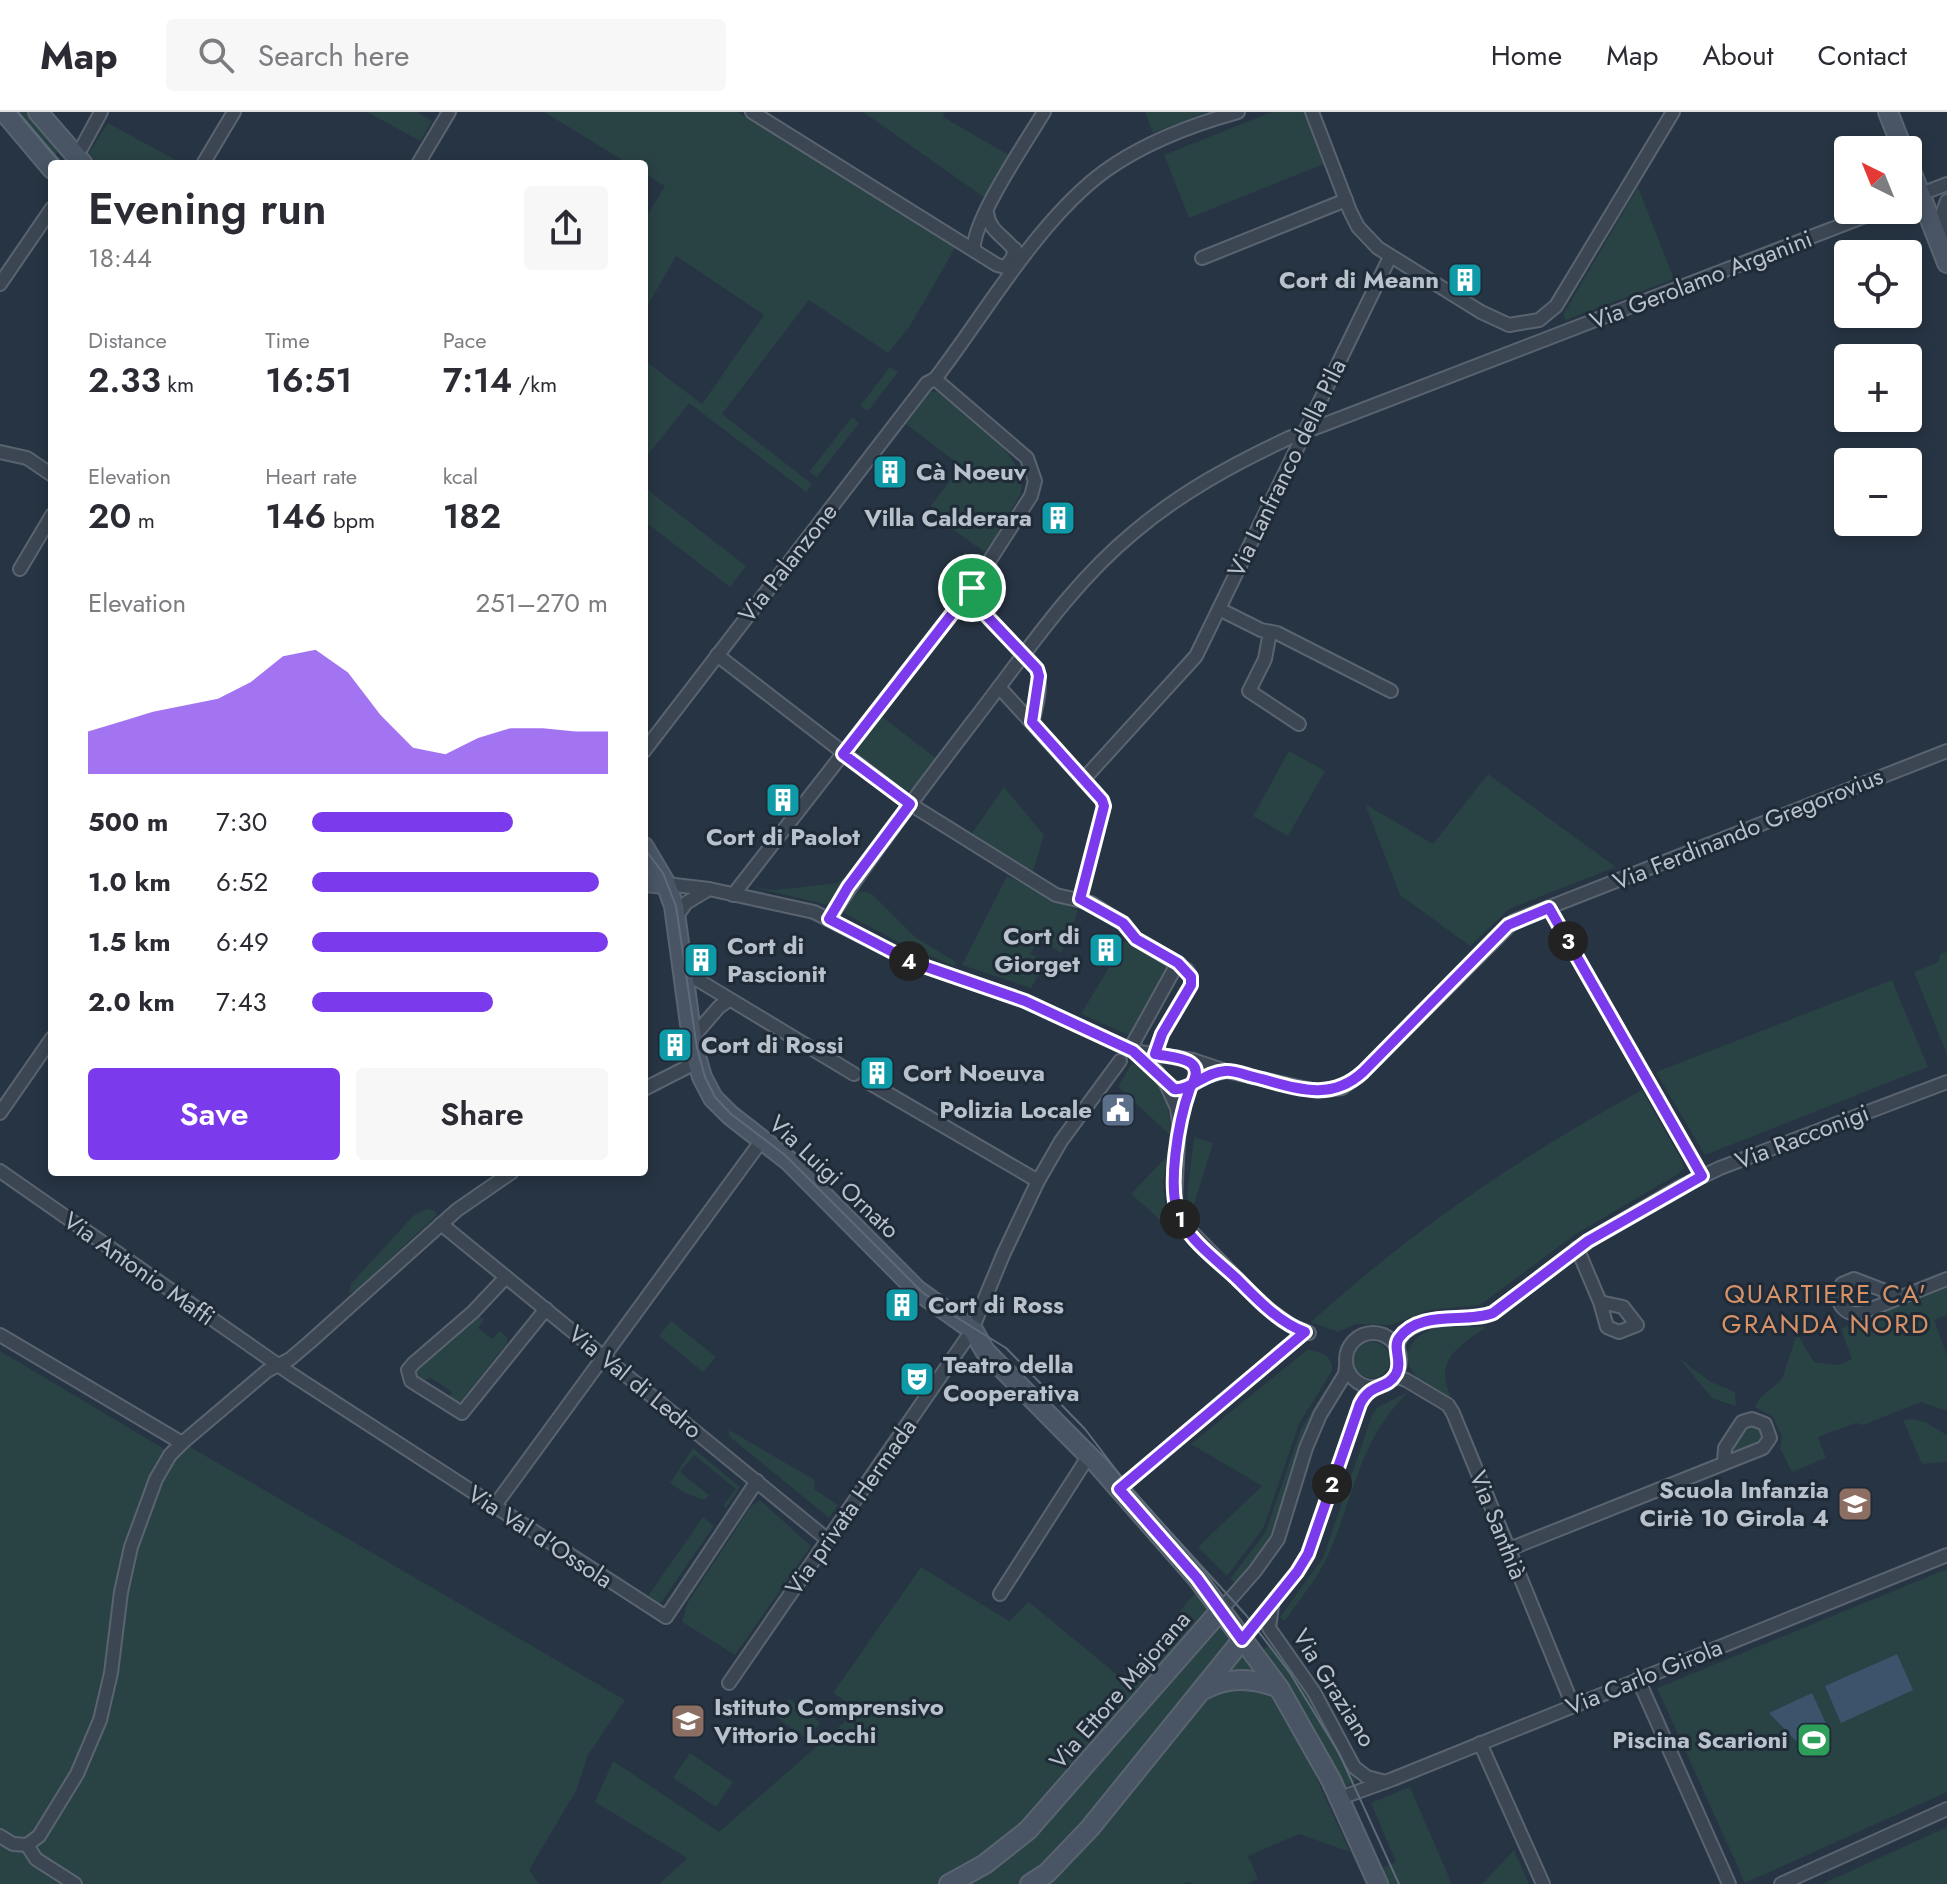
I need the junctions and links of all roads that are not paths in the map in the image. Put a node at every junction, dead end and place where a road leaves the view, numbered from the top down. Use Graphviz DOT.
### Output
graph roads {
  1 [pos="4,112"];
  2 [pos="38,112"];
  3 [pos="101,112"];
  4 [pos="234,112"];
  5 [pos="449,112"];
  6 [pos="752,112"];
  7 [pos="1044,112"];
  8 [pos="1238,112"];
  9 [pos="1312,112"];
  10 [pos="1673,112"];
  11 [pos="1888,112"];
  12 [pos="1897,136"];
  13 [pos="73,160"];
  14 [pos="75,160"];
  15 [pos="206,160"];
  16 [pos="420,160"];
  17 [pos="48,164"];
  18 [pos="1947,184"];
  19 [pos="1922,194"];
  20 [pos="1346,200"];
  21 [pos="1947,201"];
  22 [pos="987,212"];
  23 [pos="1922,213"];
  24 [pos="48,214"];
  25 [pos="1845,224"];
  26 [pos="991,228"];
  27 [pos="1947,232"];
  28 [pos="975,234"];
  29 [pos="960,241"];
  30 [pos="1032,248"];
  31 [pos="974,249"];
  32 [pos="1015,249"];
  33 [pos="1390,257"];
  34 [pos="1202,258"];
  35 [pos="1947,263"];
  36 [pos="997,265"];
  37 [pos="1016,267"];
  38 [pos="0,284"];
  39 [pos="1003,285"];
  40 [pos="1556,306"];
  41 [pos="1514,326"];
  42 [pos="1566,333"];
  43 [pos="1520,351"];
  44 [pos="935,379"];
  45 [pos="1303,434"];
  46 [pos="0,452"];
  47 [pos="48,472"];
  48 [pos="48,522"];
  49 [pos="20,569"];
  50 [pos="972,588"];
  51 [pos="1219,609"];
  52 [pos="1270,632"];
  53 [pos="717,655"];
  54 [pos="1022,656"];
  55 [pos="999,687"];
  56 [pos="1391,691"];
  57 [pos="1032,722"];
  58 [pos="1299,724"];
  59 [pos="648,746"];
  60 [pos="1947,751"];
  61 [pos="843,754"];
  62 [pos="1083,780"];
  63 [pos="910,804"];
  64 [pos="648,854"];
  65 [pos="648,882"];
  66 [pos="666,884"];
  67 [pos="709,889"];
  68 [pos="733,895"];
  69 [pos="1080,899"];
  70 [pos="1549,908"];
  71 [pos="829,919"];
  72 [pos="676,920"];
  73 [pos="1176,966"];
  74 [pos="683,971"];
  75 [pos="729,1000"];
  76 [pos="692,1038"];
  77 [pos="48,1044"];
  78 [pos="1132,1050"];
  79 [pos="1155,1054"];
  80 [pos="1182,1058"];
  81 [pos="1120,1061"];
  82 [pos="697,1062"];
  83 [pos="1226,1071"];
  84 [pos="854,1074"];
  85 [pos="868,1082"];
  86 [pos="1947,1082"];
  87 [pos="1166,1083"];
  88 [pos="1192,1084"];
  89 [pos="648,1087"];
  90 [pos="0,1113"];
  91 [pos="1179,1123"];
  92 [pos="762,1140"];
  93 [pos="0,1171"];
  94 [pos="506,1176"];
  95 [pos="1702,1176"];
  96 [pos="1038,1181"];
  97 [pos="445,1220"];
  98 [pos="1577,1248"];
  99 [pos="506,1277"];
  100 [pos="1947,1279"];
  101 [pos="1901,1297"];
  102 [pos="1600,1302"];
  103 [pos="546,1309"];
  104 [pos="973,1330"];
  105 [pos="0,1335"];
  106 [pos="1397,1348"];
  107 [pos="603,1356"];
  108 [pos="279,1366"];
  109 [pos="1346,1366"];
  110 [pos="1391,1380"];
  111 [pos="1374,1387"];
  112 [pos="182,1443"];
  113 [pos="1088,1457"];
  114 [pos="1724,1462"];
  115 [pos="757,1481"];
  116 [pos="1119,1489"];
  117 [pos="493,1508"];
  118 [pos="828,1540"];
  119 [pos="1507,1550"];
  120 [pos="1947,1555"];
  121 [pos="1000,1594"];
  122 [pos="1273,1601"];
  123 [pos="1220,1611"];
  124 [pos="1242,1640"];
  125 [pos="1638,1679"];
  126 [pos="729,1683"];
  127 [pos="1279,1688"];
  128 [pos="1199,1693"];
  129 [pos="1573,1706"];
  130 [pos="1480,1743"];
  131 [pos="1385,1782"];
  132 [pos="1340,1798"];
  133 [pos="1947,1809"];
  134 [pos="0,1836"];
  135 [pos="27,1845"];
  136 [pos="75,1884"];
  137 [pos="949,1884"];
  138 [pos="1030,1884"];
  139 [pos="1378,1884"];
  140 [pos="1543,1884"];
  141 [pos="1729,1884"];
  142 [pos="1781,1884"];
  1 -- 17 [label="main road"];
  2 -- 13 [label="main road"];
  3 -- 14 [label="street"];
  4 -- 15 [label="street"];
  5 -- 16 [label="street"];
  6 -- 29 [label="street"];
  7 -- 22 [label="street"];
  8 -- 30 [label="street, Via Palanzone"];
  9 -- 20 [label="street"];
  10 -- 40 [label="street"];
  11 -- 12 [label="main road"];
  18 -- 19 [label="street"];
  20 -- 33 [label="street"];
  20 -- 34 [label="street"];
  21 -- 27 [label="street"];
  22 -- 26 [label="street"];
  22 -- 28 [label="street"];
  23 -- 35 [label="main road"];
  24 -- 38 [label="street"];
  25 -- 42 [label="street, Via Gerolamo Arganini"];
  26 -- 28 [label="street"];
  26 -- 32 [label="street"];
  28 -- 29 [label="street"];
  28 -- 31 [label="street"];
  29 -- 31 [label="street"];
  30 -- 32 [label="street"];
  30 -- 37 [label="street, Via Palanzone"];
  31 -- 36 [label="street"];
  32 -- 36 [label="street"];
  32 -- 37 [label="street"];
  33 -- 41 [label="street"];
  33 -- 45 [label="street, Via Lanfranco della Pila"];
  36 -- 39 [label="street"];
  37 -- 39 [label="street, Via Palanzone"];
  39 -- 44 [label="street, Via Palanzone"];
  40 -- 41 [label="street"];
  40 -- 42 [label="street, Via Gerolamo Arganini"];
  41 -- 43 [label="street"];
  42 -- 43 [label="street, Via Gerolamo Arganini"];
  43 -- 45 [label="street, Via Gerolamo Arganini"];
  44 -- 50 [label="street"];
  44 -- 53 [label="street, Via Palanzone"];
  45 -- 51 [label="street, Via Lanfranco della Pila"];
  45 -- 54 [label="street, Via Gerolamo Arganini"];
  46 -- 47 [label="street"];
  48 -- 49 [label="street"];
  50 -- 54 [label="street"];
  50 -- 61 [label="street"];
  51 -- 52 [label="street"];
  51 -- 62 [label="street, Via Lanfranco della Pila"];
  52 -- 56 [label="street"];
  52 -- 58 [label="street"];
  53 -- 59 [label="street, Via Palanzone"];
  53 -- 61 [label="street"];
  54 -- 55 [label="street, Via Gerolamo Arganini"];
  54 -- 57 [label="street"];
  55 -- 57 [label="street"];
  55 -- 63 [label="street, Via Gerolamo Arganini"];
  57 -- 62 [label="street"];
  60 -- 70 [label="street, Via Ferdinando Gregorovius"];
  61 -- 63 [label="street"];
  61 -- 68 [label="street"];
  62 -- 69 [label="street"];
  63 -- 69 [label="street"];
  63 -- 71 [label="street, Via Gerolamo Arganini"];
  64 -- 66 [label="main road, Via Luigi Ornato"];
  65 -- 66 [label="main road"];
  66 -- 67 [label="street"];
  66 -- 72 [label="main road, Via Luigi Ornato"];
  67 -- 68 [label="street"];
  67 -- 72 [label="street"];
  68 -- 71 [label="street"];
  69 -- 73 [label="street"];
  70 -- 83 [label="street, Via Ferdinando Gregorovius"];
  70 -- 95 [label="street"];
  71 -- 78 [label="street"];
  72 -- 74 [label="main road, Via Luigi Ornato"];
  73 -- 78 [label="street"];
  73 -- 79 [label="street"];
  74 -- 75 [label="street"];
  74 -- 76 [label="main road, Via Luigi Ornato"];
  75 -- 76 [label="street"];
  75 -- 84 [label="street"];
  76 -- 82 [label="main road, Via Luigi Ornato"];
  77 -- 90 [label="street"];
  78 -- 79 [label="street, Via Ferdinando Gregorovius"];
  78 -- 87 [label="street"];
  79 -- 80 [label="street, Via Ferdinando Gregorovius"];
  80 -- 83 [label="street, Via Ferdinando Gregorovius"];
  80 -- 87 [label="street"];
  80 -- 88 [label="street"];
  81 -- 96 [label="street, Via privata Hermada"];
  82 -- 89 [label="street"];
  82 -- 92 [label="main road, Via Luigi Ornato"];
  83 -- 88 [label="street"];
  85 -- 96 [label="street"];
  86 -- 95 [label="street, Via Racconigi"];
  87 -- 88 [label="street"];
  87 -- 91 [label="street"];
  88 -- 91 [label="street"];
  91 -- 116 [label="street"];
  92 -- 104 [label="main road, Via Luigi Ornato"];
  92 -- 107 [label="street"];
  93 -- 108 [label="street, Via Antonio Maffi"];
  94 -- 97 [label="street"];
  95 -- 98 [label="street, Via Racconigi"];
  96 -- 104 [label="street, Via privata Hermada"];
  97 -- 99 [label="street, Via Val di Ledro"];
  97 -- 108 [label="street"];
  98 -- 102 [label="street"];
  98 -- 106 [label="street, Via Racconigi"];
  99 -- 103 [label="street, Via Val di Ledro"];
  99 -- 103 [label="street"];
  100 -- 101 [label="street"];
  101 -- 101 [label="street"];
  103 -- 107 [label="street, Via Val di Ledro"];
  104 -- 113 [label="main road, Via Graziano"];
  104 -- 118 [label="street, Via privata Hermada"];
  105 -- 112 [label="street"];
  106 -- 109 [label="street"];
  106 -- 110 [label="street"];
  107 -- 115 [label="street, Via Val di Ledro"];
  107 -- 117 [label="street"];
  108 -- 112 [label="street"];
  108 -- 117 [label="street, Via Val d'Ossola"];
  109 -- 111 [label="street"];
  109 -- 123 [label="street, Via Ettore Majorana"];
  110 -- 111 [label="street"];
  110 -- 119 [label="street, Via Santhià"];
  111 -- 122 [label="street"];
  112 -- 135 [label="street"];
  113 -- 116 [label="main road, Via Graziano"];
  113 -- 121 [label="street"];
  114 -- 119 [label="street"];
  115 -- 117 [label="street, Via Val d'Ossola"];
  115 -- 118 [label="street, Via Val di Ledro"];
  116 -- 123 [label="main road, Via Graziano"];
  118 -- 126 [label="street, Via privata Hermada"];
  119 -- 129 [label="street, Via Santhià"];
  120 -- 125 [label="street, Via Carlo Girola"];
  122 -- 124 [label="street"];
  122 -- 131 [label="street, Via Graziano"];
  123 -- 124 [label="main road, Via Graziano"];
  123 -- 137 [label="main road, Via Ettore Majorana"];
  124 -- 127 [label="main road, Via Graziano"];
  124 -- 128 [label="main road"];
  125 -- 129 [label="street, Via Carlo Girola"];
  125 -- 141 [label="street"];
  127 -- 128 [label="main road"];
  127 -- 132 [label="main road, Via Graziano"];
  128 -- 138 [label="main road"];
  129 -- 130 [label="street, Via Carlo Girola"];
  130 -- 131 [label="street, Via Carlo Girola"];
  130 -- 140 [label="street"];
  131 -- 132 [label="street, Via Carlo Girola"];
  132 -- 139 [label="main road, Via Graziano"];
  133 -- 142 [label="street"];
  134 -- 135 [label="street"];
  135 -- 136 [label="street"];
}
